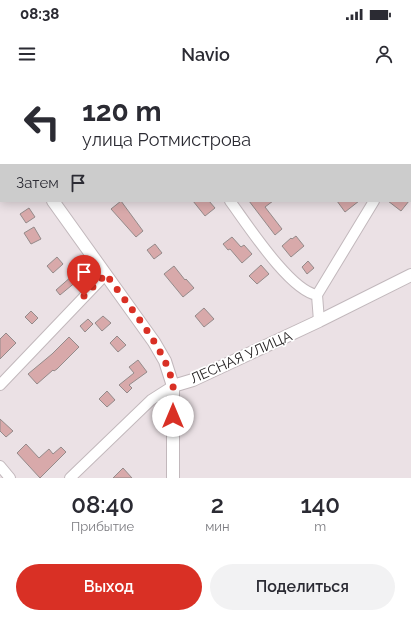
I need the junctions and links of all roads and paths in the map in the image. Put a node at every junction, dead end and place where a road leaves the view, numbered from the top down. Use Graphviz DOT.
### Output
graph roads {
  1 [pos="54,202"];
  2 [pos="231,202"];
  3 [pos="373,202"];
  4 [pos="106,274"];
  5 [pos="411,274"];
  6 [pos="317,295"];
  7 [pos="319,321"];
  8 [pos="0,385"];
  9 [pos="173,386"];
  10 [pos="0,466"];
  11 [pos="10,478"];
  12 [pos="70,478"];
  13 [pos="173,478"];
  1 -- 4 [label="street"];
  2 -- 6 [label="street"];
  3 -- 6 [label="street"];
  4 -- 8 [label="street"];
  4 -- 9 [label="street"];
  5 -- 7 [label="street, ЛЕСНАЯ УЛИЦА"];
  6 -- 7 [label="street"];
  7 -- 9 [label="street, ЛЕСНАЯ УЛИЦА"];
  9 -- 12 [label="street, ЛЕСНАЯ УЛИЦА"];
  9 -- 13 [label="street"];
  10 -- 11 [label="street"];
}
